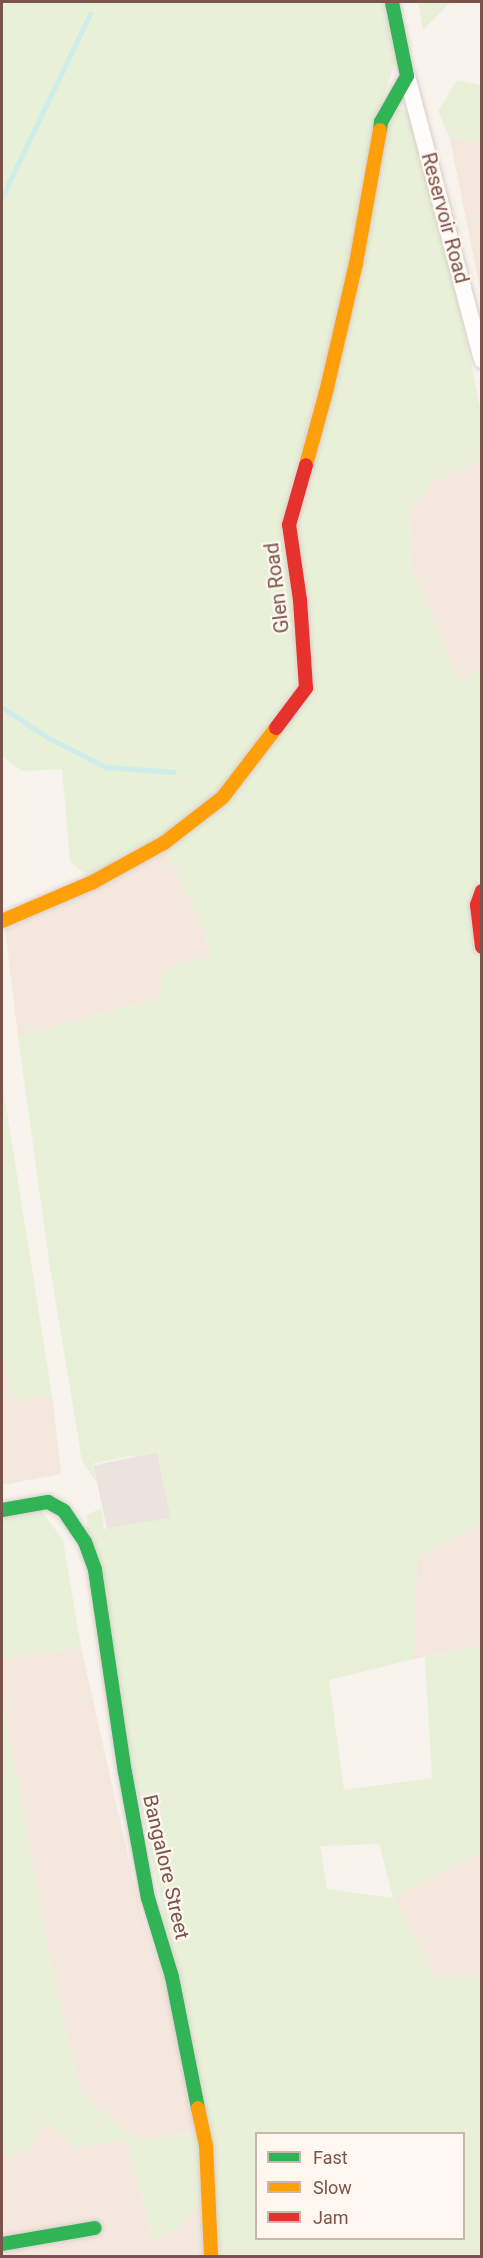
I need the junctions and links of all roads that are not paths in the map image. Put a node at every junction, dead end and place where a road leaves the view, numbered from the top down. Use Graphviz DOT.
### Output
graph roads {
  1 [pos="392,2"];
  2 [pos="407,76"];
  3 [pos="482,360"];
  4 [pos="482,891"];
  5 [pos="2,921"];
  6 [pos="482,947"];
  7 [pos="2,1510"];
  8 [pos="95,2228"];
  9 [pos="2,2244"];
  10 [pos="211,2256"];
  1 -- 2 [label="street"];
  2 -- 3 [label="street, Reservoir Road"];
  2 -- 5 [label="street, Glen Road"];
  4 -- 6 [label="street"];
  7 -- 10 [label="street, Bangalore Street"];
  8 -- 9 [label="street"];
}
